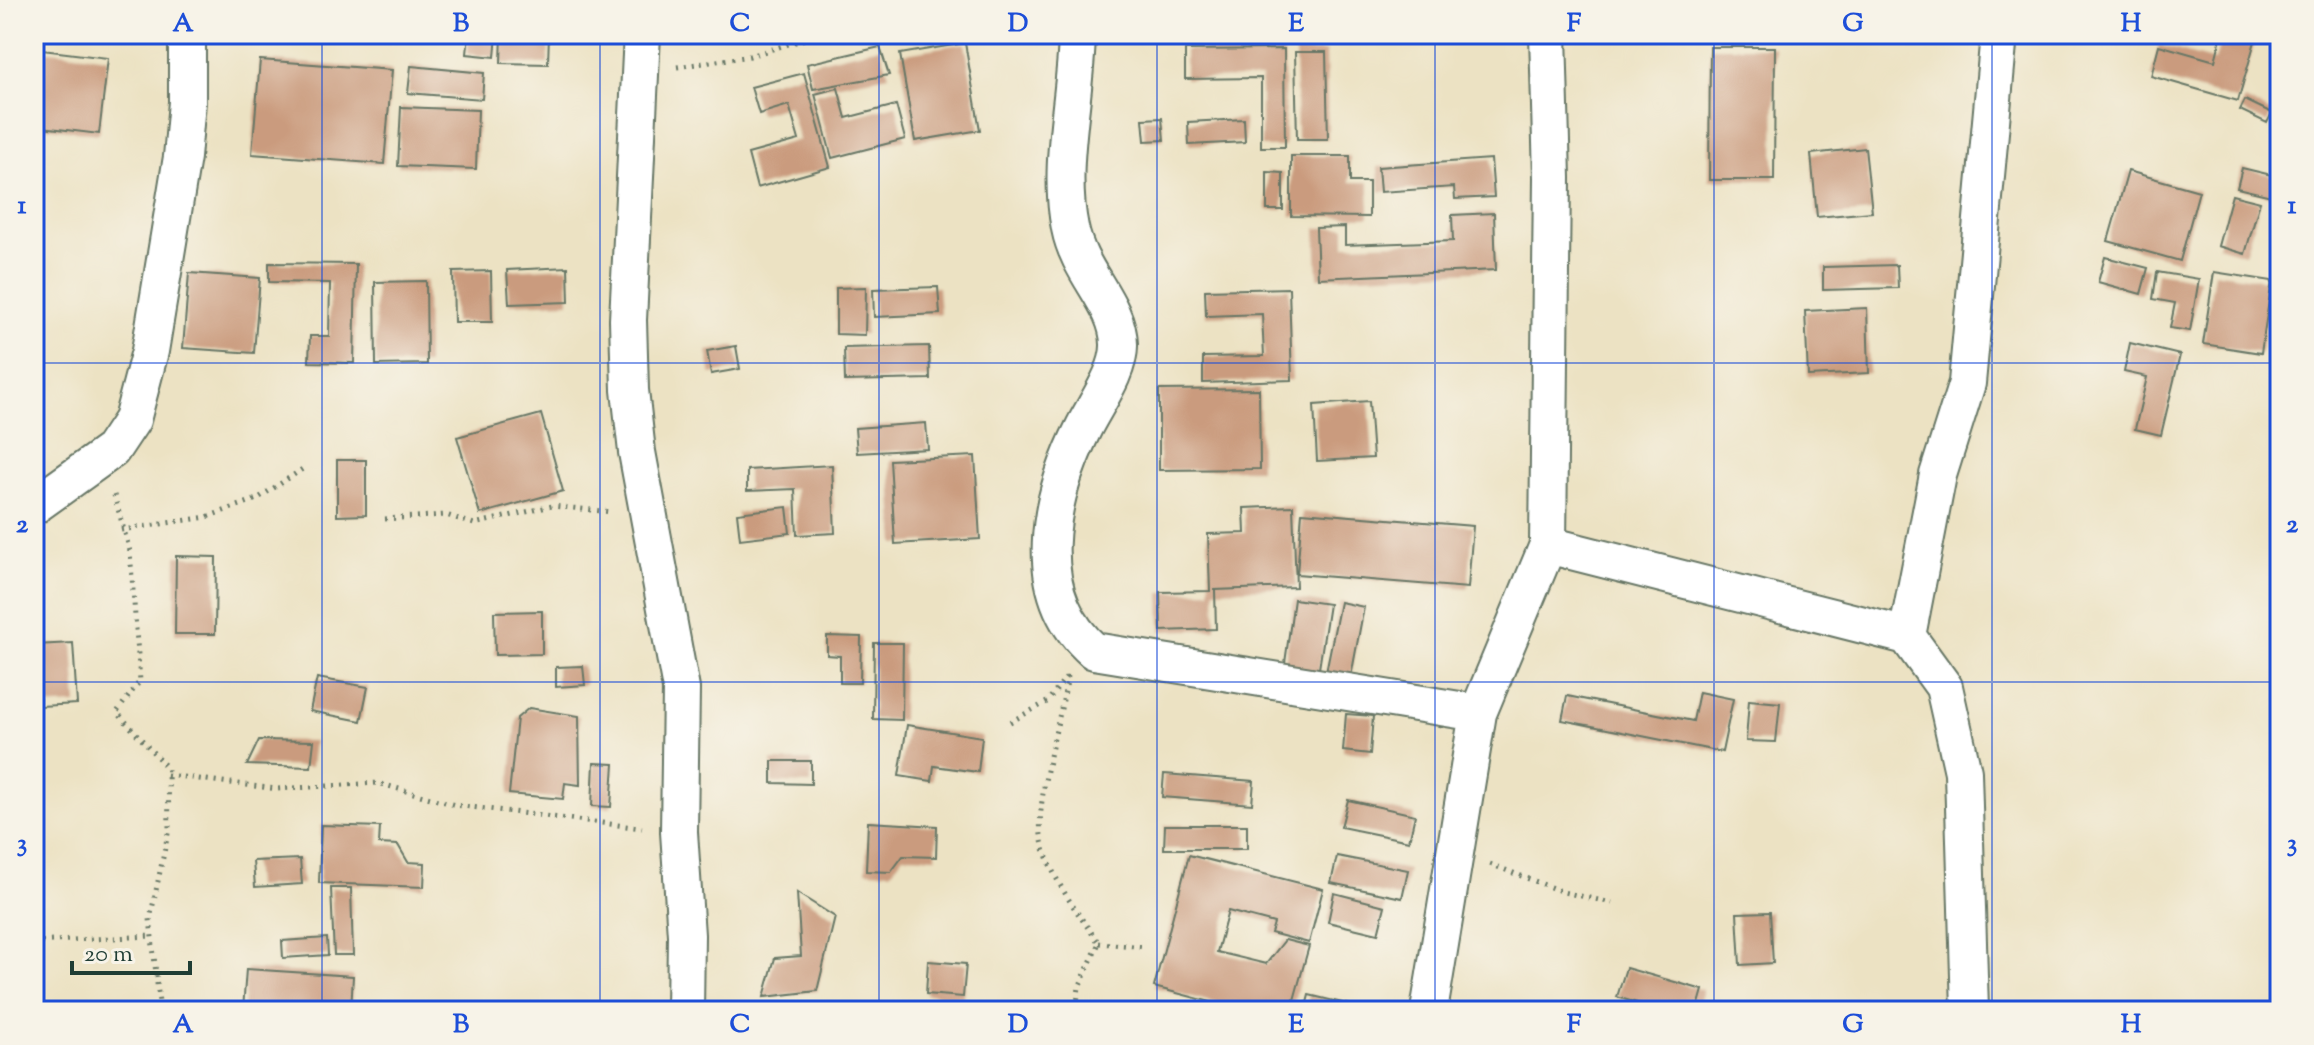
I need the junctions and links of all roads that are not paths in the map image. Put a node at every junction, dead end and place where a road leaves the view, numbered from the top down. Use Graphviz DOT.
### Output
graph roads {
  1 [pos="187,34"];
  2 [pos="642,34"];
  3 [pos="1077,34"];
  4 [pos="1548,34"];
  5 [pos="1999,34"];
  6 [pos="34,506"];
  7 [pos="1548,545"];
  8 [pos="1907,636"];
  9 [pos="1478,713"];
  10 [pos="685,1011"];
  11 [pos="1429,1011"];
  12 [pos="1970,1011"];
  1 -- 6 [label="street"];
  2 -- 10 [label="street"];
  3 -- 9 [label="street"];
  4 -- 7 [label="street"];
  5 -- 8 [label="street"];
  7 -- 8 [label="street"];
  7 -- 9 [label="street"];
  8 -- 12 [label="street"];
  9 -- 11 [label="street"];
}
